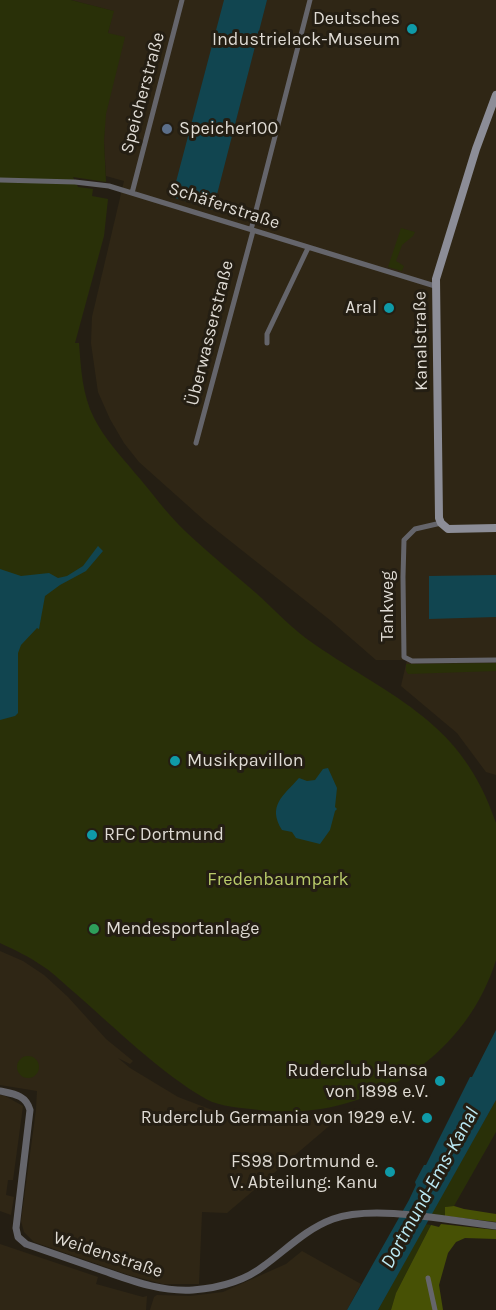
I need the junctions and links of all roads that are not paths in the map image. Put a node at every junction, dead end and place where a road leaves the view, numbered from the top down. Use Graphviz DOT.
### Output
graph roads {
  1 [pos="182,0"];
  2 [pos="310,0"];
  3 [pos="496,95"];
  4 [pos="0,180"];
  5 [pos="132,193"];
  6 [pos="252,230"];
  7 [pos="308,248"];
  8 [pos="435,286"];
  9 [pos="267,343"];
  10 [pos="196,443"];
  11 [pos="441,524"];
  12 [pos="496,528"];
  13 [pos="496,660"];
  14 [pos="0,1091"];
  15 [pos="496,1226"];
  16 [pos="428,1278"];
  17 [pos="435,1310"];
  1 -- 5 [label="street, Speicherstraße"];
  2 -- 6 [label="street, Überwasserstraße"];
  3 -- 8 [label="main road, Kanalstraße"];
  4 -- 5 [label="street, Schäferstraße"];
  5 -- 6 [label="street, Schäferstraße"];
  6 -- 7 [label="street, Schäferstraße"];
  6 -- 10 [label="street, Überwasserstraße"];
  7 -- 8 [label="street, Schäferstraße"];
  7 -- 9 [label="street"];
  8 -- 11 [label="main road, Kanalstraße"];
  11 -- 12 [label="main road"];
  11 -- 13 [label="street, Tankweg"];
  14 -- 15 [label="street, Weidenstraße"];
  16 -- 17 [label="street"];
}
